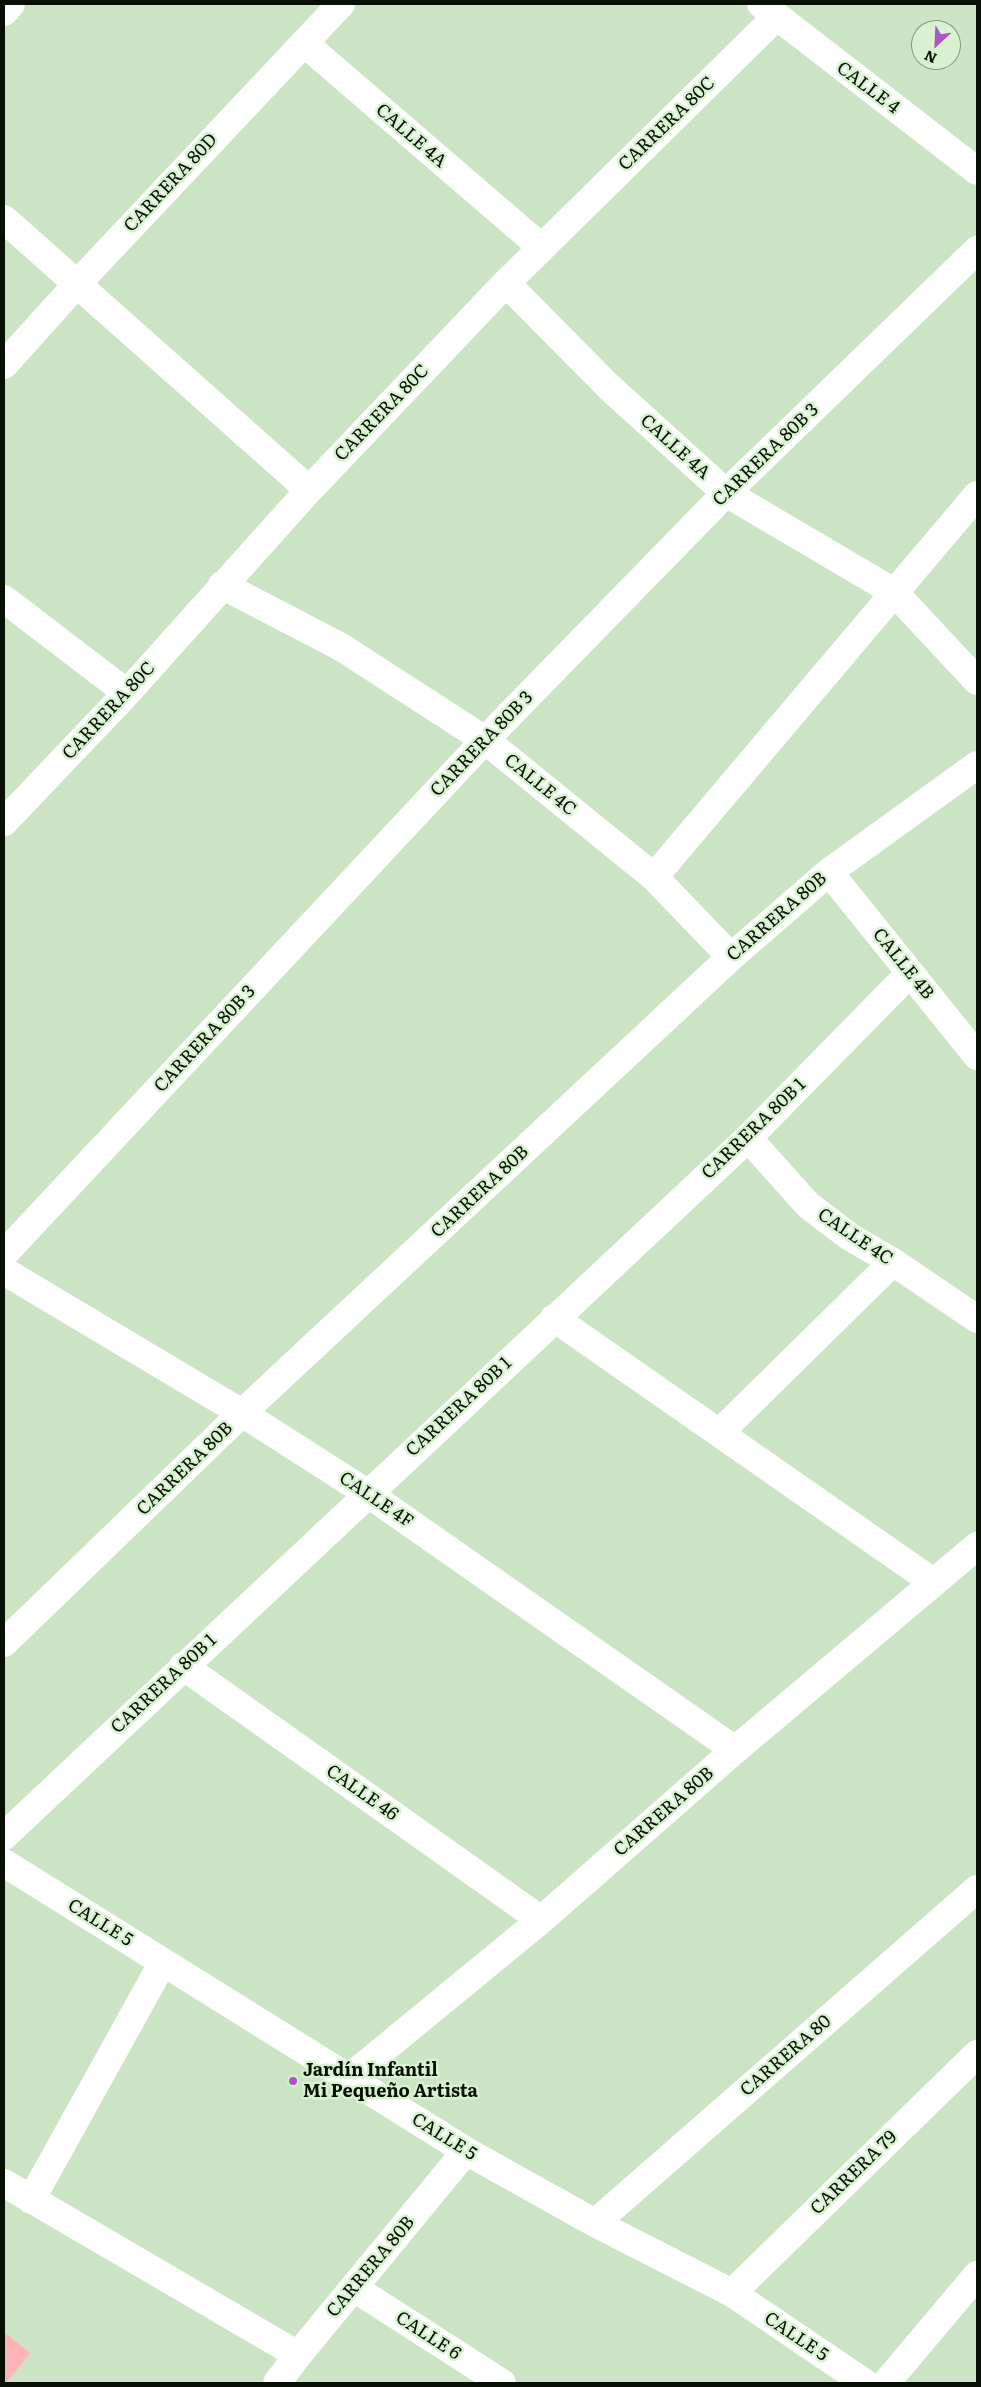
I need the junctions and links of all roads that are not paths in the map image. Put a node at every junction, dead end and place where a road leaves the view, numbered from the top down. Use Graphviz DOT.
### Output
graph roads {
  1 [pos="11,4"];
  2 [pos="341,4"];
  3 [pos="768,11"];
  4 [pos="4,12"];
  5 [pos="304,43"];
  6 [pos="977,171"];
  7 [pos="4,219"];
  8 [pos="541,248"];
  9 [pos="977,250"];
  10 [pos="506,283"];
  11 [pos="77,284"];
  12 [pos="4,365"];
  13 [pos="308,490"];
  14 [pos="726,494"];
  15 [pos="977,495"];
  16 [pos="222,585"];
  17 [pos="894,592"];
  18 [pos="4,599"];
  19 [pos="977,681"];
  20 [pos="127,694"];
  21 [pos="485,740"];
  22 [pos="977,765"];
  23 [pos="4,822"];
  24 [pos="829,872"];
  25 [pos="654,877"];
  26 [pos="731,957"];
  27 [pos="910,973"];
  28 [pos="977,1056"];
  29 [pos="748,1138"];
  30 [pos="4,1254"];
  31 [pos="893,1262"];
  32 [pos="4,1272"];
  33 [pos="554,1318"];
  34 [pos="977,1319"];
  35 [pos="242,1413"];
  36 [pos="719,1433"];
  37 [pos="367,1493"];
  38 [pos="977,1546"];
  39 [pos="933,1582"];
  40 [pos="4,1643"];
  41 [pos="183,1666"];
  42 [pos="735,1750"];
  43 [pos="4,1836"];
  44 [pos="4,1863"];
  45 [pos="977,1888"];
  46 [pos="541,1920"];
  47 [pos="163,1962"];
  48 [pos="977,2054"];
  49 [pos="350,2077"];
  50 [pos="466,2151"];
  51 [pos="4,2183"];
  52 [pos="31,2200"];
  53 [pos="595,2223"];
  54 [pos="977,2275"];
  55 [pos="354,2288"];
  56 [pos="732,2293"];
  57 [pos="298,2355"];
  58 [pos="277,2383"];
  59 [pos="502,2383"];
  60 [pos="865,2383"];
  61 [pos="886,2383"];
  1 -- 4 [label="street"];
  2 -- 5 [label="street, CARRERA 80D"];
  3 -- 6 [label="street, CALLE 4"];
  3 -- 8 [label="street, CARRERA 80C"];
  5 -- 8 [label="street, CALLE 4A"];
  5 -- 11 [label="street, CARRERA 80D"];
  7 -- 11 [label="street"];
  8 -- 10 [label="street, CARRERA 80C"];
  9 -- 14 [label="street, CARRERA 80B 3"];
  10 -- 13 [label="street, CARRERA 80C"];
  10 -- 14 [label="street, CALLE 4A"];
  11 -- 12 [label="street, CARRERA 80D"];
  11 -- 13 [label="street"];
  13 -- 16 [label="street, CARRERA 80C"];
  14 -- 17 [label="street, CALLE 4A"];
  14 -- 21 [label="street, CARRERA 80B 3"];
  15 -- 17 [label="street"];
  16 -- 20 [label="street, CARRERA 80C"];
  16 -- 21 [label="street, CALLE 4C"];
  17 -- 19 [label="street, CALLE 4A"];
  17 -- 25 [label="street"];
  18 -- 20 [label="street"];
  20 -- 23 [label="street, CARRERA 80C"];
  21 -- 25 [label="street, CALLE 4C"];
  21 -- 30 [label="street, CARRERA 80B 3"];
  22 -- 24 [label="street, CARRERA 80B"];
  24 -- 26 [label="street, CARRERA 80B"];
  24 -- 27 [label="street, CALLE 4B"];
  25 -- 26 [label="street, CALLE 4C"];
  26 -- 35 [label="street, CARRERA 80B"];
  27 -- 28 [label="street, CALLE 4B"];
  27 -- 29 [label="street, CARRERA 80B 1"];
  29 -- 31 [label="street, CALLE 4C"];
  29 -- 33 [label="street, CARRERA 80B 1"];
  31 -- 34 [label="street, CALLE 4C"];
  31 -- 36 [label="street"];
  32 -- 35 [label="street, CALLE 4F"];
  33 -- 36 [label="street"];
  33 -- 37 [label="street, CARRERA 80B 1"];
  35 -- 37 [label="street, CALLE 4F"];
  35 -- 40 [label="street, CARRERA 80B"];
  36 -- 39 [label="street"];
  37 -- 41 [label="street, CARRERA 80B 1"];
  37 -- 42 [label="street, CALLE 4F"];
  38 -- 39 [label="street, CARRERA 80B"];
  39 -- 42 [label="street, CARRERA 80B"];
  41 -- 43 [label="street, CARRERA 80B 1"];
  41 -- 46 [label="street, CALLE 46"];
  42 -- 46 [label="street, CARRERA 80B"];
  44 -- 47 [label="street, CALLE 5"];
  45 -- 53 [label="street, CARRERA 80"];
  46 -- 49 [label="street, CARRERA 80B"];
  47 -- 49 [label="street, CALLE 5"];
  47 -- 52 [label="street"];
  48 -- 56 [label="street, CARRERA 79"];
  49 -- 50 [label="street, CALLE 5"];
  50 -- 53 [label="street, CALLE 5"];
  50 -- 55 [label="street, CARRERA 80B"];
  51 -- 52 [label="street"];
  52 -- 57 [label="street"];
  53 -- 56 [label="street, CALLE 5"];
  54 -- 61 [label="street"];
  55 -- 57 [label="street, CARRERA 80B"];
  55 -- 59 [label="street, CALLE 6"];
  56 -- 60 [label="street, CALLE 5"];
  57 -- 58 [label="street, CARRERA 80B"];
}
